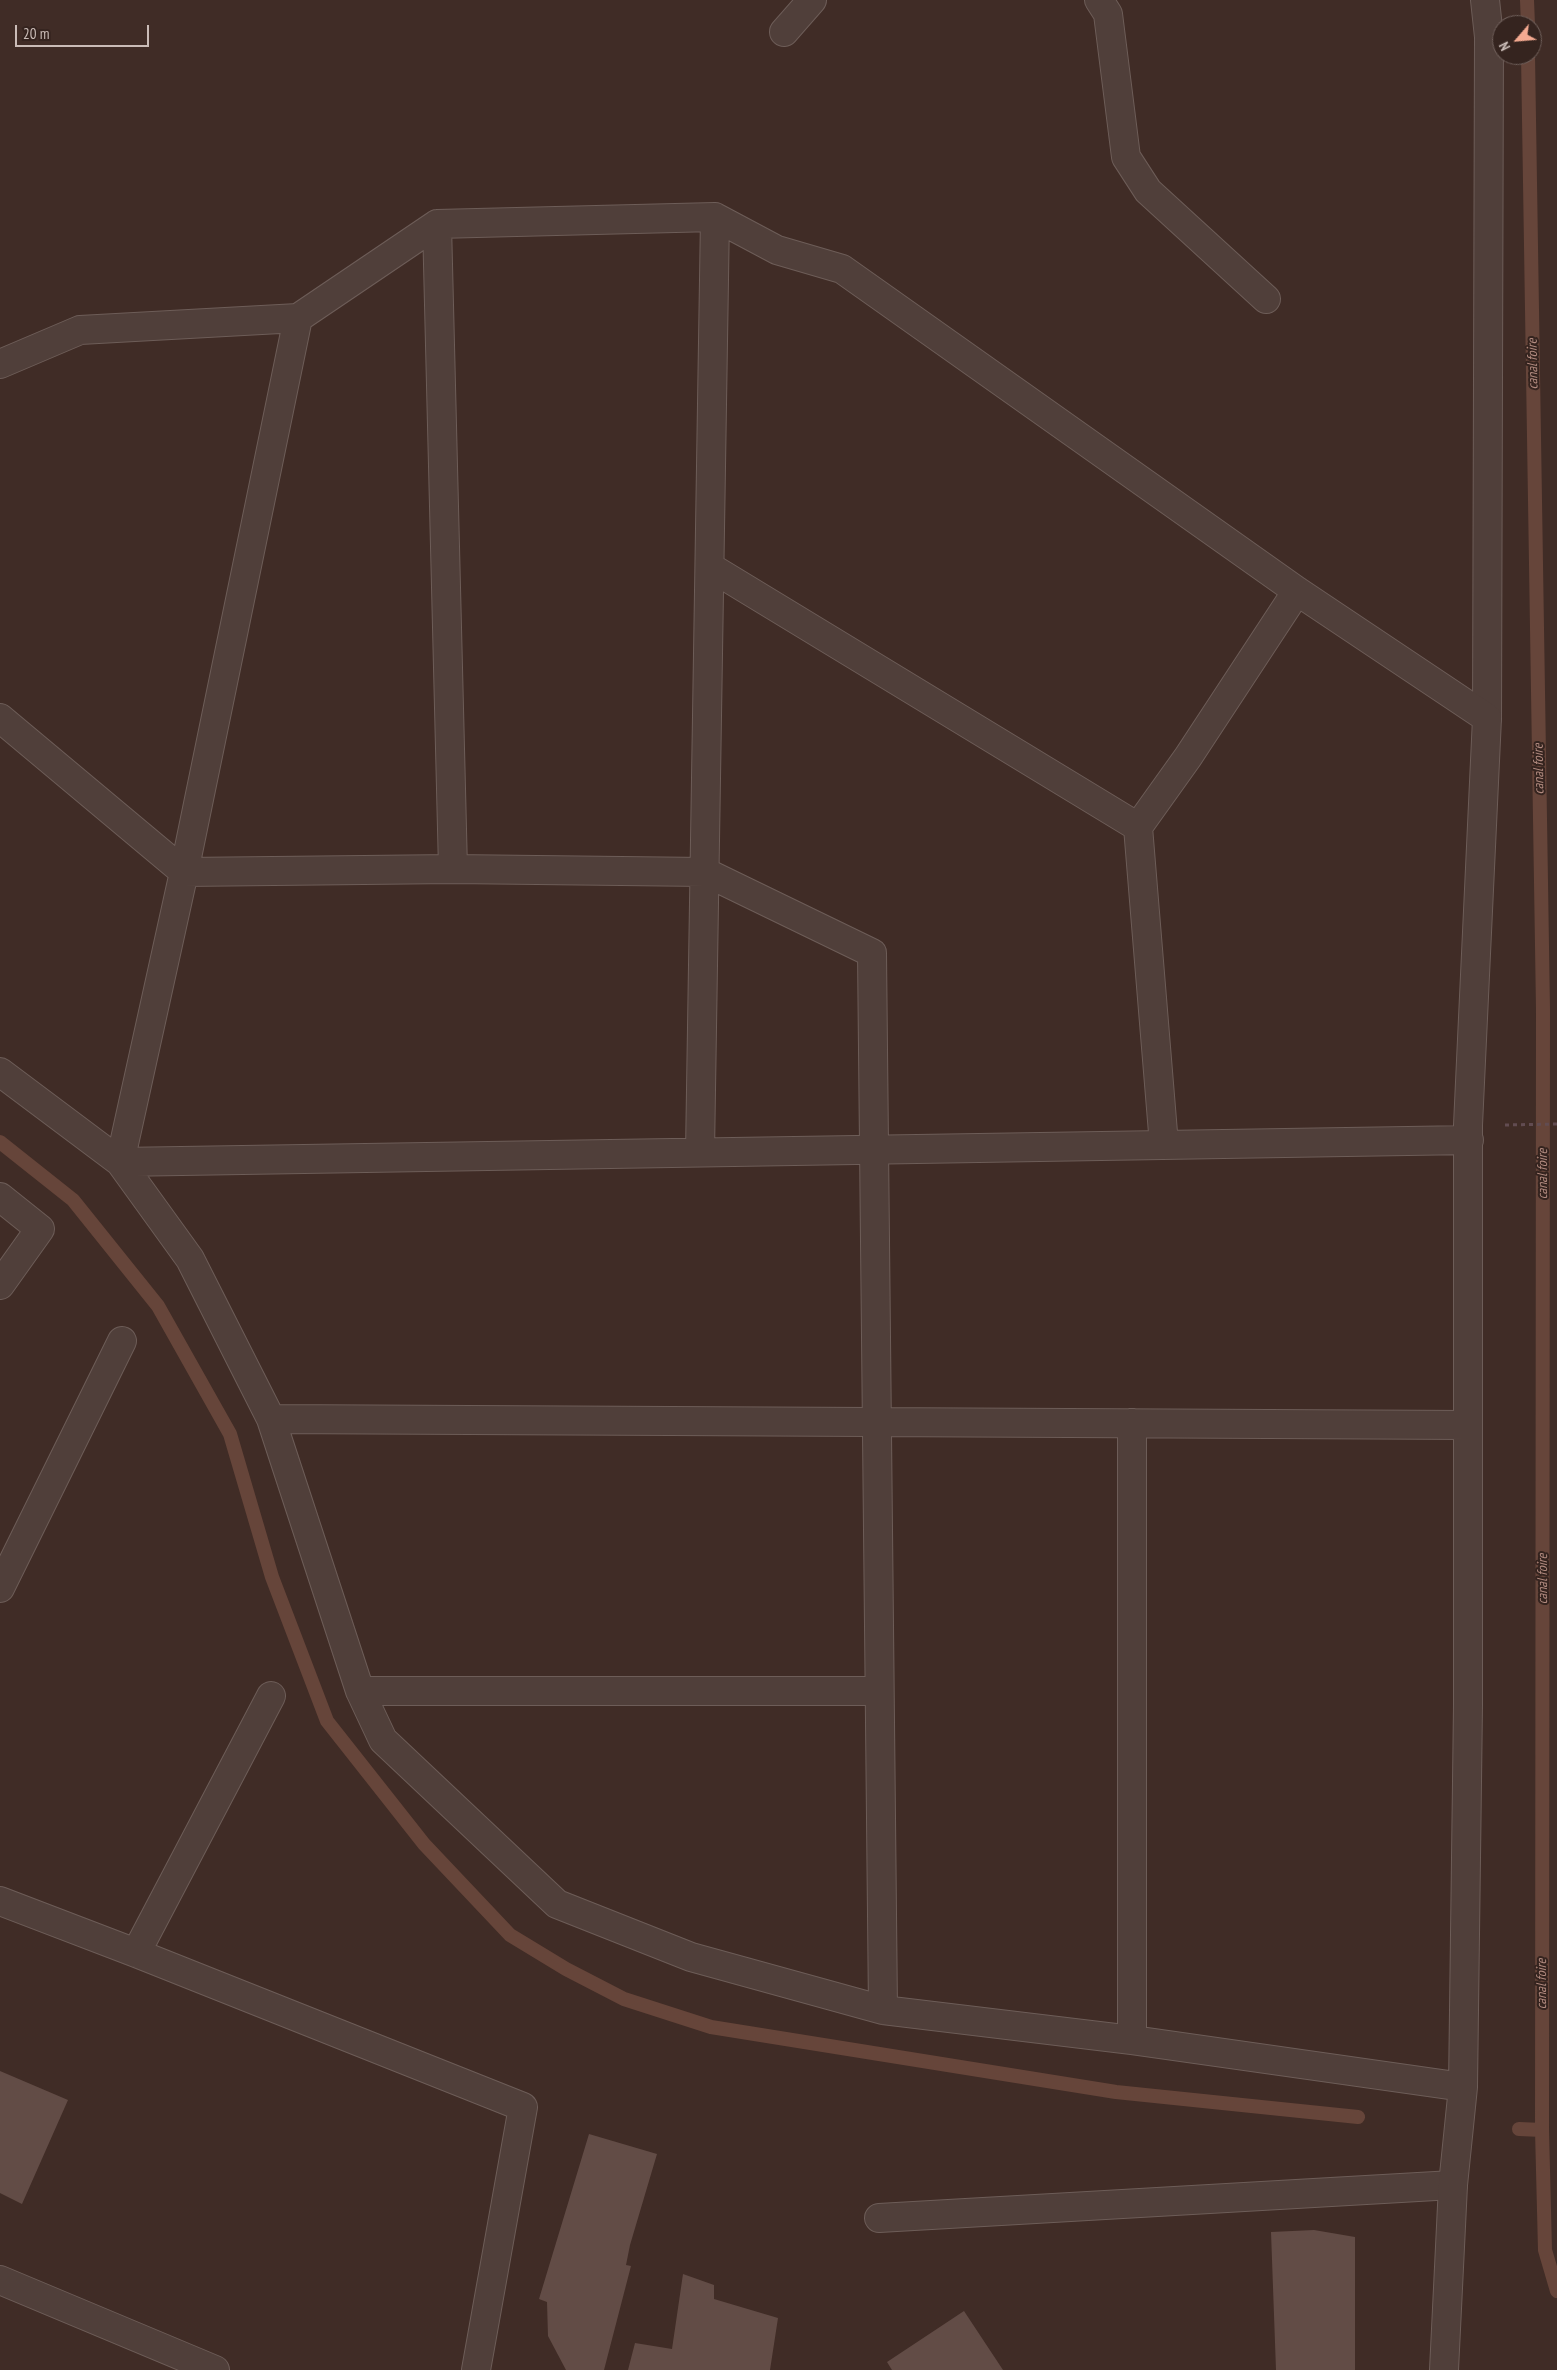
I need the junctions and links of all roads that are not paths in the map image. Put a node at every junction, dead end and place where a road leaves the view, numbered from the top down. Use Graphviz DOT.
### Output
graph roads {
  1 [pos="812,0"];
  2 [pos="1099,0"];
  3 [pos="1485,0"];
  4 [pos="784,32"];
  5 [pos="714,217"];
  6 [pos="438,224"];
  7 [pos="1266,299"];
  8 [pos="298,318"];
  9 [pos="0,364"];
  10 [pos="710,567"];
  11 [pos="1297,591"];
  12 [pos="0,718"];
  13 [pos="1486,718"];
  14 [pos="1138,827"];
  15 [pos="454,869"];
  16 [pos="184,872"];
  17 [pos="705,872"];
  18 [pos="0,1072"];
  19 [pos="1469,1140"];
  20 [pos="1164,1145"];
  21 [pos="873,1150"];
  22 [pos="700,1152"];
  23 [pos="120,1162"];
  24 [pos="0,1197"];
  25 [pos="0,1286"];
  26 [pos="122,1341"];
  27 [pos="271,1419"];
  28 [pos="877,1422"];
  29 [pos="1132,1423"];
  30 [pos="1468,1425"];
  31 [pos="0,1588"];
  32 [pos="879,1691"];
  33 [pos="360,1692"];
  34 [pos="271,1696"];
  35 [pos="0,1901"];
  36 [pos="136,1953"];
  37 [pos="884,2010"];
  38 [pos="1132,2040"];
  39 [pos="1463,2087"];
  40 [pos="1452,2185"];
  41 [pos="880,2218"];
  42 [pos="0,2280"];
  43 [pos="215,2370"];
  44 [pos="476,2370"];
  45 [pos="1444,2370"];
  1 -- 4 [label="street"];
  2 -- 7 [label="street"];
  3 -- 13 [label="street"];
  5 -- 6 [label="street"];
  5 -- 10 [label="street"];
  5 -- 11 [label="street"];
  6 -- 8 [label="street"];
  6 -- 15 [label="street"];
  8 -- 9 [label="street"];
  8 -- 16 [label="street"];
  10 -- 14 [label="street"];
  10 -- 17 [label="street"];
  11 -- 13 [label="street"];
  11 -- 14 [label="street"];
  12 -- 16 [label="street"];
  13 -- 19 [label="street"];
  14 -- 20 [label="street"];
  15 -- 16 [label="street"];
  15 -- 17 [label="street"];
  16 -- 23 [label="street"];
  17 -- 21 [label="street"];
  17 -- 22 [label="street"];
  18 -- 23 [label="street"];
  19 -- 20 [label="street"];
  19 -- 30 [label="street"];
  20 -- 21 [label="street"];
  21 -- 22 [label="street"];
  21 -- 28 [label="street"];
  22 -- 23 [label="street"];
  23 -- 27 [label="street"];
  24 -- 25 [label="street"];
  26 -- 31 [label="street"];
  27 -- 28 [label="street"];
  27 -- 33 [label="street"];
  28 -- 29 [label="street"];
  28 -- 32 [label="street"];
  29 -- 30 [label="street"];
  29 -- 38 [label="street"];
  30 -- 39 [label="street"];
  32 -- 33 [label="street"];
  32 -- 37 [label="street"];
  33 -- 37 [label="street"];
  34 -- 36 [label="street"];
  35 -- 36 [label="street"];
  36 -- 44 [label="street"];
  37 -- 38 [label="street"];
  38 -- 39 [label="street"];
  39 -- 40 [label="street"];
  40 -- 41 [label="street"];
  40 -- 45 [label="street"];
  42 -- 43 [label="street"];
}
